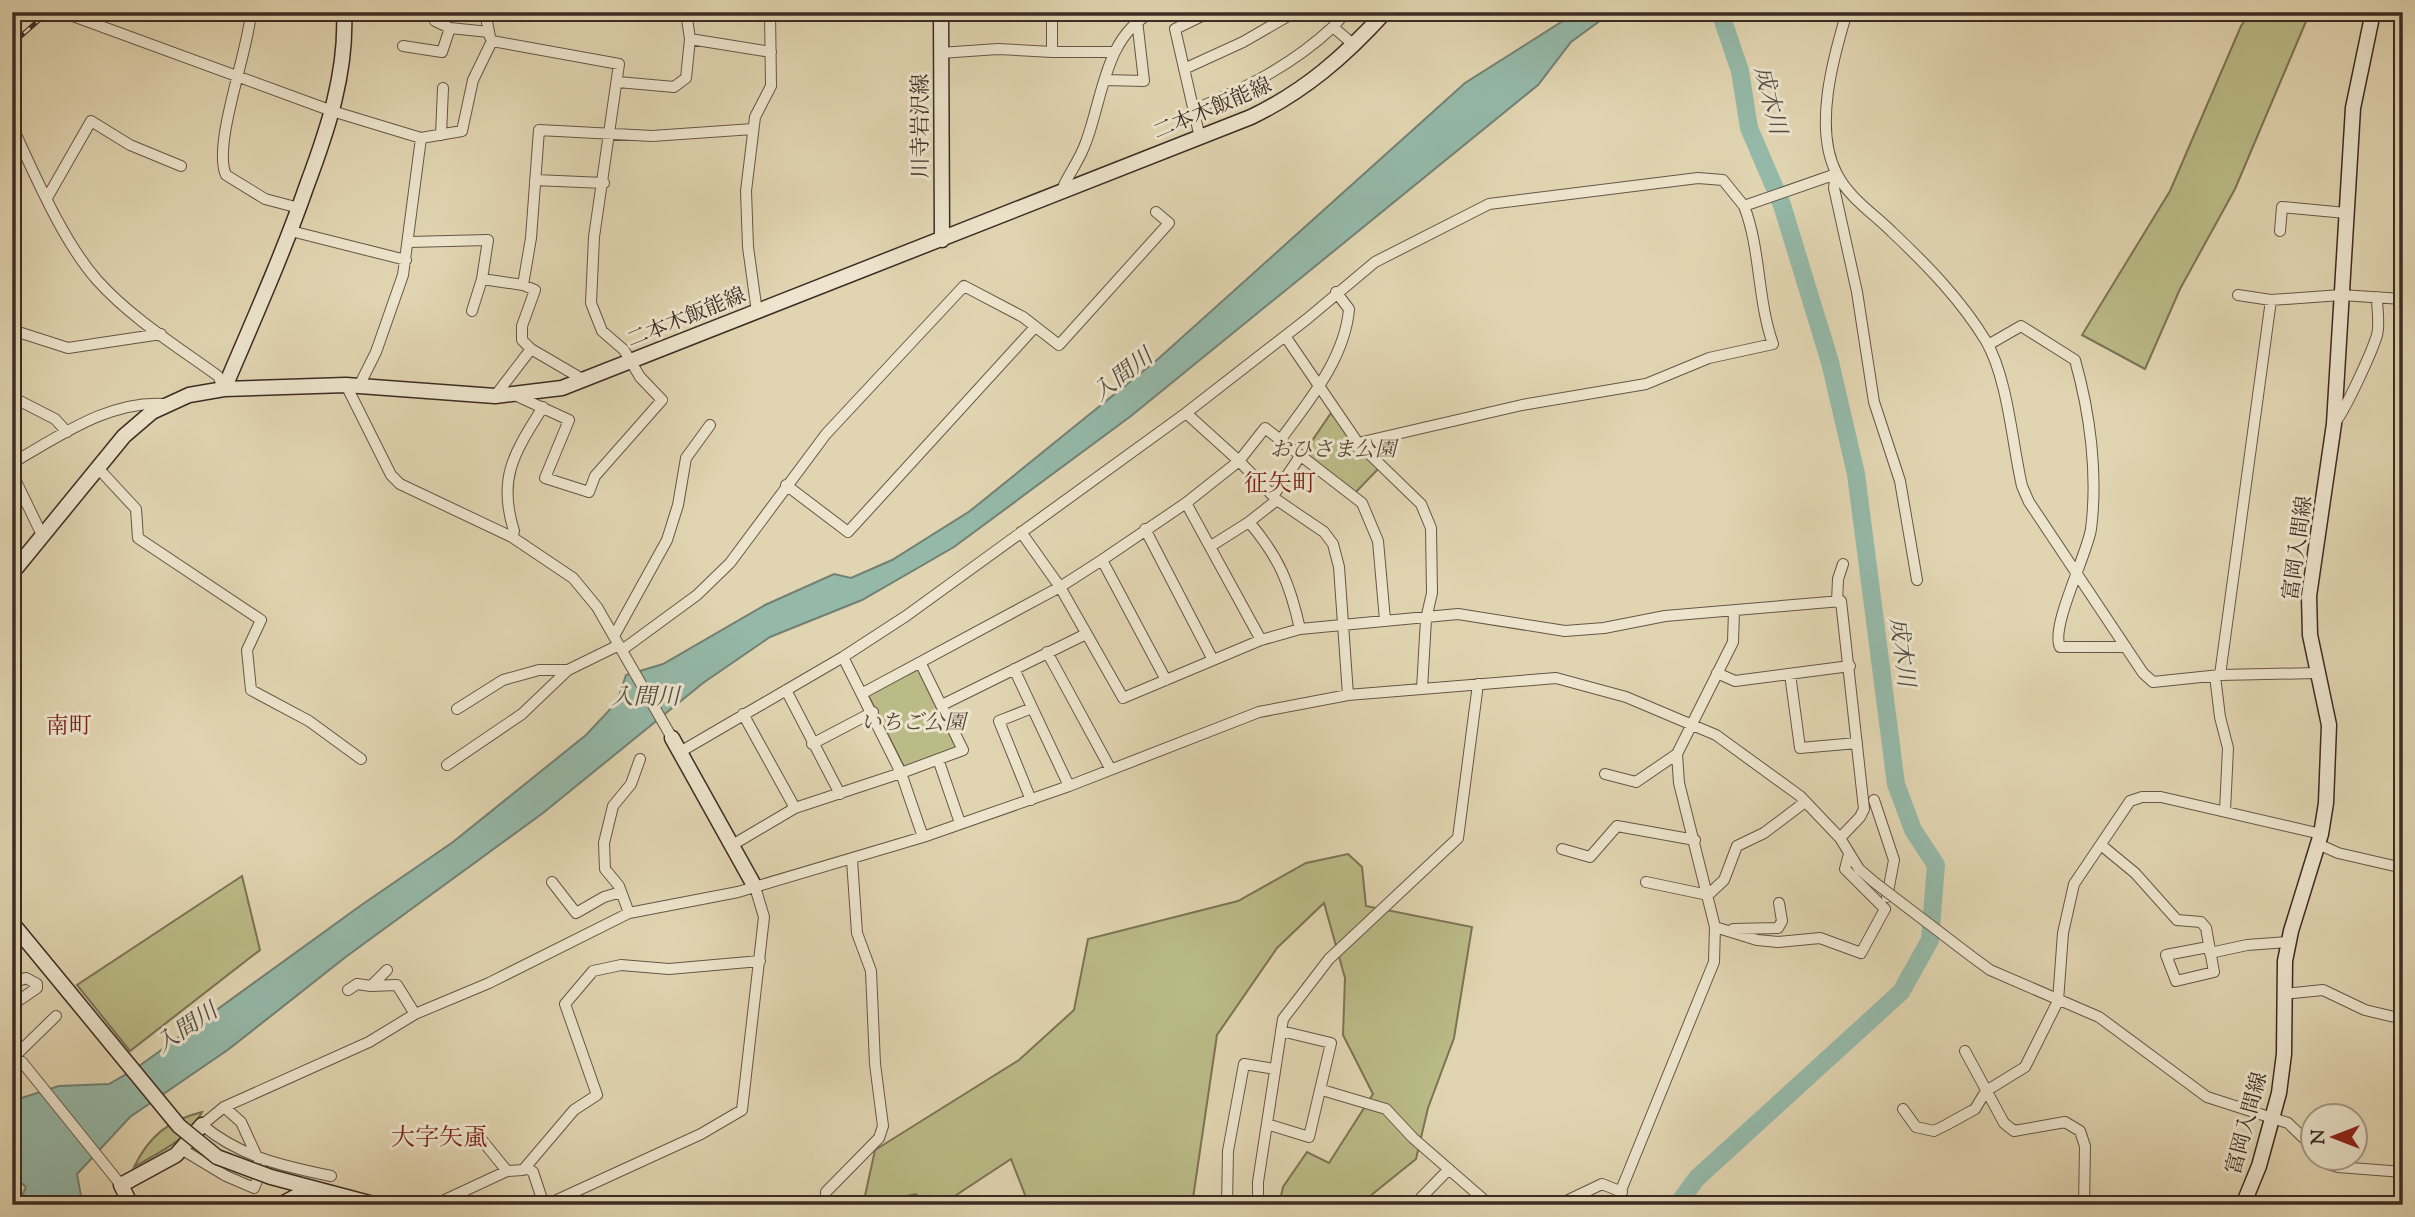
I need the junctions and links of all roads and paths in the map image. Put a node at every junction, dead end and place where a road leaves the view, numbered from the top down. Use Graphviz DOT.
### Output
graph roads {
  1 [pos="251,12"];
  2 [pos="344,12"];
  3 [pos="438,12"];
  4 [pos="485,12"];
  5 [pos="686,12"];
  6 [pos="770,12"];
  7 [pos="941,12"];
  8 [pos="1052,12"];
  9 [pos="1153,12"];
  10 [pos="1210,12"];
  11 [pos="1294,12"];
  12 [pos="1346,12"];
  13 [pos="1385,12"];
  14 [pos="1847,12"];
  15 [pos="2373,12"];
  16 [pos="73,16"];
  17 [pos="1137,20"];
  18 [pos="1333,27"];
  19 [pos="450,28"];
  20 [pos="490,37"];
  21 [pos="691,39"];
  22 [pos="1354,45"];
  23 [pos="403,46"];
  24 [pos="771,52"];
  25 [pos="1052,52"];
  26 [pos="1114,52"];
  27 [pos="940,53"];
  28 [pos="1184,69"];
  29 [pos="236,75"];
  30 [pos="1105,80"];
  31 [pos="618,82"];
  32 [pos="443,88"];
  33 [pos="1193,110"];
  34 [pos="332,111"];
  35 [pos="12,127"];
  36 [pos="753,129"];
  37 [pos="611,133"];
  38 [pos="441,135"];
  39 [pos="421,138"];
  40 [pos="1200,138"];
  41 [pos="181,166"];
  42 [pos="1836,174"];
  43 [pos="535,180"];
  44 [pos="604,183"];
  45 [pos="1065,191"];
  46 [pos="47,198"];
  47 [pos="1744,206"];
  48 [pos="299,208"];
  49 [pos="1156,212"];
  50 [pos="2346,213"];
  51 [pos="291,231"];
  52 [pos="2280,232"];
  53 [pos="942,240"];
  54 [pos="409,242"];
  55 [pos="406,260"];
  56 [pos="482,279"];
  57 [pos="523,285"];
  58 [pos="1336,292"];
  59 [pos="2238,295"];
  60 [pos="2341,295"];
  61 [pos="2377,297"];
  62 [pos="2403,299"];
  63 [pos="2271,300"];
  64 [pos="472,311"];
  65 [pos="757,312"];
  66 [pos="1035,327"];
  67 [pos="12,330"];
  68 [pos="161,334"];
  69 [pos="1285,336"];
  70 [pos="1988,345"];
  71 [pos="531,349"];
  72 [pos="631,362"];
  73 [pos="584,380"];
  74 [pos="352,386"];
  75 [pos="1320,386"];
  76 [pos="224,389"];
  77 [pos="495,396"];
  78 [pos="517,396"];
  79 [pos="12,397"];
  80 [pos="168,404"];
  81 [pos="543,407"];
  82 [pos="1186,413"];
  83 [pos="2334,424"];
  84 [pos="710,425"];
  85 [pos="67,432"];
  86 [pos="1281,439"];
  87 [pos="1358,443"];
  88 [pos="1301,455"];
  89 [pos="1239,461"];
  90 [pos="12,463"];
  91 [pos="97,467"];
  92 [pos="12,473"];
  93 [pos="786,485"];
  94 [pos="1275,498"];
  95 [pos="1186,503"];
  96 [pos="1249,522"];
  97 [pos="1145,529"];
  98 [pos="1021,531"];
  99 [pos="42,535"];
  100 [pos="512,537"];
  101 [pos="1211,546"];
  102 [pos="1102,560"];
  103 [pos="1843,564"];
  104 [pos="12,573"];
  105 [pos="2077,575"];
  106 [pos="1917,580"];
  107 [pos="1060,587"];
  108 [pos="1837,602"];
  109 [pos="1734,611"];
  110 [pos="1426,619"];
  111 [pos="1385,620"];
  112 [pos="1343,624"];
  113 [pos="1300,629"];
  114 [pos="1086,634"];
  115 [pos="1261,640"];
  116 [pos="620,646"];
  117 [pos="2126,647"];
  118 [pos="1047,652"];
  119 [pos="843,657"];
  120 [pos="1213,660"];
  121 [pos="921,664"];
  122 [pos="1850,666"];
  123 [pos="1013,669"];
  124 [pos="568,670"];
  125 [pos="1717,673"];
  126 [pos="2318,673"];
  127 [pos="1790,674"];
  128 [pos="2218,676"];
  129 [pos="1166,680"];
  130 [pos="1478,684"];
  131 [pos="1422,689"];
  132 [pos="786,690"];
  133 [pos="863,693"];
  134 [pos="1348,695"];
  135 [pos="942,705"];
  136 [pos="1032,708"];
  137 [pos="457,709"];
  138 [pos="873,712"];
  139 [pos="743,713"];
  140 [pos="1691,726"];
  141 [pos="673,738"];
  142 [pos="1857,743"];
  143 [pos="812,744"];
  144 [pos="680,752"];
  145 [pos="1677,754"];
  146 [pos="361,759"];
  147 [pos="640,759"];
  148 [pos="938,760"];
  149 [pos="447,765"];
  150 [pos="1110,768"];
  151 [pos="901,773"];
  152 [pos="1605,775"];
  153 [pos="1069,786"];
  154 [pos="840,794"];
  155 [pos="1031,800"];
  156 [pos="1874,800"];
  157 [pos="1805,802"];
  158 [pos="795,808"];
  159 [pos="2225,811"];
  160 [pos="960,823"];
  161 [pos="923,837"];
  162 [pos="1840,838"];
  163 [pos="2320,839"];
  164 [pos="1695,840"];
  165 [pos="734,844"];
  166 [pos="2101,845"];
  167 [pos="1562,849"];
  168 [pos="1849,854"];
  169 [pos="852,860"];
  170 [pos="2403,868"];
  171 [pos="552,882"];
  172 [pos="1646,882"];
  173 [pos="755,887"];
  174 [pos="621,892"];
  175 [pos="1708,895"];
  176 [pos="1779,904"];
  177 [pos="1885,909"];
  178 [pos="629,913"];
  179 [pos="12,923"];
  180 [pos="1715,927"];
  181 [pos="2288,942"];
  182 [pos="2209,950"];
  183 [pos="760,961"];
  184 [pos="387,970"];
  185 [pos="12,983"];
  186 [pos="371,986"];
  187 [pos="348,990"];
  188 [pos="2284,994"];
  189 [pos="2058,1001"];
  190 [pos="12,1005"];
  191 [pos="415,1014"];
  192 [pos="56,1016"];
  193 [pos="2403,1019"];
  194 [pos="1281,1031"];
  195 [pos="1965,1051"];
  196 [pos="16,1059"];
  197 [pos="1275,1069"];
  198 [pos="1322,1090"];
  199 [pos="1986,1091"];
  200 [pos="224,1107"];
  201 [pos="1903,1109"];
  202 [pos="2273,1116"];
  203 [pos="1267,1124"];
  204 [pos="202,1125"];
  205 [pos="2300,1134"];
  206 [pos="481,1139"];
  207 [pos="183,1150"];
  208 [pos="262,1160"];
  209 [pos="527,1168"];
  210 [pos="1449,1169"];
  211 [pos="2370,1169"];
  212 [pos="507,1171"];
  213 [pos="2403,1172"];
  214 [pos="331,1176"];
  215 [pos="121,1185"];
  216 [pos="312,1188"];
  217 [pos="1622,1192"];
  218 [pos="1478,1200"];
  219 [pos="131,1205"];
  220 [pos="280,1205"];
  221 [pos="377,1205"];
  222 [pos="434,1205"];
  223 [pos="545,1205"];
  224 [pos="842,1205"];
  225 [pos="1227,1205"];
  226 [pos="1258,1205"];
  227 [pos="1414,1205"];
  228 [pos="1490,1205"];
  229 [pos="1558,1205"];
  230 [pos="1615,1205"];
  231 [pos="2084,1205"];
  232 [pos="2243,1205"];
  1 -- 29 [label="street"];
  2 -- 34 [label="main road"];
  3 -- 19 [label="street"];
  4 -- 20 [label="street"];
  5 -- 21 [label="street"];
  6 -- 24 [label="street"];
  7 -- 27 [label="main road, 川寺岩沢線"];
  8 -- 25 [label="street"];
  9 -- 17 [label="street"];
  10 -- 28 [label="street"];
  11 -- 28 [label="street"];
  12 -- 18 [label="street"];
  13 -- 22 [label="main road, 二本木飯能線"];
  14 -- 42 [label="street"];
  15 -- 50 [label="main road, 富岡入間線"];
  16 -- 29 [label="street"];
  17 -- 26 [label="street"];
  17 -- 30 [label="street"];
  18 -- 22 [label="street"];
  18 -- 33 [label="street"];
  19 -- 20 [label="street"];
  19 -- 23 [label="street"];
  20 -- 31 [label="street"];
  20 -- 38 [label="street"];
  21 -- 24 [label="street"];
  21 -- 31 [label="street"];
  22 -- 40 [label="main road, 二本木飯能線"];
  24 -- 36 [label="street"];
  25 -- 26 [label="street"];
  25 -- 27 [label="street"];
  26 -- 30 [label="street"];
  27 -- 53 [label="main road, 川寺岩沢線"];
  28 -- 33 [label="street"];
  29 -- 34 [label="street"];
  29 -- 48 [label="street"];
  30 -- 45 [label="street"];
  31 -- 37 [label="street"];
  32 -- 38 [label="street"];
  33 -- 40 [label="street"];
  34 -- 39 [label="street"];
  34 -- 48 [label="main road"];
  35 -- 46 [label="street"];
  36 -- 37 [label="street"];
  36 -- 65 [label="street"];
  37 -- 43 [label="street"];
  37 -- 44 [label="street"];
  38 -- 39 [label="street"];
  39 -- 54 [label="street"];
  40 -- 45 [label="main road, 二本木飯能線"];
  41 -- 46 [label="street"];
  42 -- 47 [label="street"];
  42 -- 70 [label="street"];
  42 -- 106 [label="street"];
  43 -- 44 [label="street"];
  43 -- 57 [label="street"];
  44 -- 72 [label="street"];
  45 -- 53 [label="main road, 二本木飯能線"];
  46 -- 68 [label="street"];
  47 -- 58 [label="street"];
  47 -- 87 [label="street"];
  48 -- 51 [label="main road"];
  49 -- 66 [label="street"];
  50 -- 52 [label="street"];
  50 -- 60 [label="main road, 富岡入間線"];
  51 -- 55 [label="street"];
  51 -- 76 [label="main road"];
  53 -- 65 [label="main road, 二本木飯能線"];
  54 -- 55 [label="street"];
  54 -- 56 [label="street"];
  55 -- 74 [label="street"];
  56 -- 57 [label="street"];
  56 -- 64 [label="street"];
  57 -- 71 [label="street"];
  58 -- 69 [label="street"];
  58 -- 75 [label="street"];
  59 -- 63 [label="street"];
  60 -- 61 [label="street"];
  60 -- 63 [label="street"];
  60 -- 83 [label="main road, 富岡入間線"];
  61 -- 62 [label="street"];
  61 -- 83 [label="street"];
  63 -- 128 [label="street"];
  65 -- 72 [label="main road, 二本木飯能線"];
  66 -- 93 [label="street"];
  66 -- 93 [label="street"];
  67 -- 68 [label="street"];
  68 -- 76 [label="street"];
  69 -- 75 [label="street"];
  69 -- 82 [label="street"];
  70 -- 105 [label="street"];
  70 -- 105 [label="street"];
  71 -- 73 [label="street"];
  71 -- 77 [label="street"];
  72 -- 73 [label="main road, 二本木飯能線"];
  72 -- 81 [label="street"];
  73 -- 78 [label="main road, 二本木飯能線"];
  74 -- 76 [label="main road, 二本木飯能線"];
  74 -- 77 [label="main road, 二本木飯能線"];
  74 -- 100 [label="street"];
  75 -- 86 [label="street"];
  75 -- 87 [label="street"];
  76 -- 80 [label="main road, 二本木飯能線"];
  77 -- 78 [label="main road, 二本木飯能線"];
  78 -- 81 [label="street"];
  79 -- 85 [label="street"];
  80 -- 85 [label="street"];
  80 -- 91 [label="main road, 二本木飯能線"];
  81 -- 100 [label="street"];
  82 -- 89 [label="street"];
  82 -- 98 [label="street"];
  83 -- 126 [label="main road, 富岡入間線"];
  84 -- 116 [label="street"];
  85 -- 90 [label="street"];
  86 -- 88 [label="street"];
  86 -- 89 [label="street"];
  87 -- 110 [label="street"];
  88 -- 94 [label="street"];
  88 -- 111 [label="street"];
  89 -- 94 [label="street"];
  89 -- 95 [label="street"];
  91 -- 99 [label="main road, 二本木飯能線"];
  91 -- 146 [label="street"];
  92 -- 99 [label="street"];
  93 -- 116 [label="street"];
  94 -- 96 [label="street"];
  94 -- 112 [label="street"];
  95 -- 97 [label="street"];
  95 -- 101 [label="street"];
  96 -- 101 [label="street"];
  96 -- 113 [label="street"];
  97 -- 102 [label="street"];
  97 -- 120 [label="street"];
  98 -- 107 [label="street"];
  98 -- 119 [label="street"];
  99 -- 104 [label="main road, 二本木飯能線"];
  100 -- 116 [label="street"];
  101 -- 115 [label="street"];
  102 -- 107 [label="street"];
  102 -- 129 [label="street"];
  103 -- 108 [label="street"];
  105 -- 117 [label="street"];
  105 -- 117 [label="street"];
  107 -- 114 [label="street"];
  107 -- 121 [label="street"];
  108 -- 109 [label="street"];
  108 -- 122 [label="street"];
  109 -- 110 [label="street"];
  109 -- 125 [label="street"];
  110 -- 111 [label="street"];
  110 -- 131 [label="street"];
  111 -- 112 [label="street"];
  112 -- 113 [label="street"];
  112 -- 134 [label="street"];
  113 -- 115 [label="street"];
  114 -- 118 [label="street"];
  114 -- 129 [label="street"];
  115 -- 120 [label="street"];
  116 -- 124 [label="street"];
  116 -- 141 [label="street"];
  117 -- 128 [label="street"];
  118 -- 123 [label="street"];
  118 -- 150 [label="street"];
  119 -- 132 [label="street"];
  119 -- 133 [label="street"];
  120 -- 129 [label="street"];
  121 -- 133 [label="street"];
  121 -- 135 [label="street"];
  122 -- 127 [label="street"];
  122 -- 142 [label="street"];
  123 -- 135 [label="street"];
  123 -- 136 [label="street"];
  124 -- 137 [label="street"];
  124 -- 149 [label="street"];
  125 -- 127 [label="street"];
  125 -- 140 [label="street"];
  126 -- 128 [label="street"];
  126 -- 163 [label="main road, 富岡入間線"];
  127 -- 142 [label="street"];
  128 -- 159 [label="street"];
  130 -- 131 [label="street"];
  130 -- 140 [label="street"];
  130 -- 194 [label="street"];
  131 -- 134 [label="street"];
  132 -- 139 [label="street"];
  132 -- 143 [label="street"];
  133 -- 138 [label="street"];
  134 -- 150 [label="street"];
  135 -- 148 [label="street"];
  136 -- 153 [label="street"];
  136 -- 155 [label="street"];
  138 -- 143 [label="street"];
  138 -- 151 [label="street"];
  139 -- 144 [label="street"];
  139 -- 158 [label="street"];
  140 -- 145 [label="street"];
  140 -- 157 [label="street"];
  141 -- 144 [label="main road"];
  142 -- 162 [label="street"];
  143 -- 154 [label="street"];
  144 -- 165 [label="main road"];
  145 -- 152 [label="street"];
  145 -- 164 [label="street"];
  147 -- 174 [label="street"];
  148 -- 151 [label="street"];
  148 -- 160 [label="street"];
  150 -- 153 [label="street"];
  151 -- 154 [label="street"];
  151 -- 161 [label="street"];
  153 -- 155 [label="street"];
  154 -- 158 [label="street"];
  155 -- 160 [label="street"];
  156 -- 177 [label="street"];
  157 -- 162 [label="street"];
  157 -- 175 [label="street"];
  158 -- 165 [label="street"];
  159 -- 163 [label="street"];
  159 -- 166 [label="street"];
  160 -- 161 [label="street"];
  161 -- 169 [label="street"];
  162 -- 168 [label="street"];
  163 -- 170 [label="street"];
  163 -- 181 [label="main road, 富岡入間線"];
  164 -- 167 [label="street"];
  164 -- 175 [label="street"];
  165 -- 173 [label="main road"];
  166 -- 182 [label="street"];
  166 -- 189 [label="street"];
  168 -- 177 [label="street"];
  168 -- 189 [label="street, bridge"];
  169 -- 173 [label="street"];
  169 -- 224 [label="street"];
  171 -- 174 [label="street"];
  172 -- 175 [label="street"];
  173 -- 178 [label="street"];
  173 -- 183 [label="street"];
  174 -- 178 [label="street"];
  175 -- 180 [label="street"];
  176 -- 180 [label="street"];
  177 -- 180 [label="street"];
  178 -- 191 [label="street"];
  179 -- 216 [label="main road, bridge"];
  180 -- 217 [label="street"];
  181 -- 182 [label="street"];
  181 -- 188 [label="main road, 富岡入間線"];
  182 -- 182 [label="street"];
  183 -- 209 [label="street"];
  183 -- 223 [label="street"];
  184 -- 186 [label="street"];
  185 -- 190 [label="street"];
  186 -- 187 [label="street"];
  186 -- 191 [label="street"];
  188 -- 193 [label="street"];
  188 -- 202 [label="main road, 富岡入間線"];
  189 -- 199 [label="street"];
  189 -- 202 [label="street"];
  191 -- 200 [label="street"];
  192 -- 196 [label="street"];
  194 -- 197 [label="street"];
  194 -- 198 [label="street"];
  195 -- 199 [label="street"];
  196 -- 215 [label="street"];
  197 -- 203 [label="street"];
  197 -- 225 [label="street"];
  198 -- 203 [label="street"];
  198 -- 210 [label="street"];
  199 -- 201 [label="street"];
  199 -- 231 [label="street"];
  200 -- 204 [label="street"];
  200 -- 208 [label="street"];
  202 -- 205 [label="street"];
  202 -- 232 [label="main road, 富岡入間線"];
  203 -- 226 [label="street"];
  204 -- 207 [label="main road"];
  204 -- 208 [label="street"];
  206 -- 212 [label="street"];
  207 -- 208 [label="street"];
  207 -- 215 [label="main road"];
  208 -- 214 [label="street"];
  209 -- 212 [label="street"];
  209 -- 223 [label="street"];
  210 -- 218 [label="street"];
  210 -- 227 [label="street"];
  211 -- 213 [label="street"];
  212 -- 222 [label="street"];
  215 -- 219 [label="main road"];
  216 -- 220 [label="main road"];
  216 -- 221 [label="main road"];
  217 -- 229 [label="street"];
  217 -- 230 [label="street"];
  218 -- 228 [label="street"];
}
